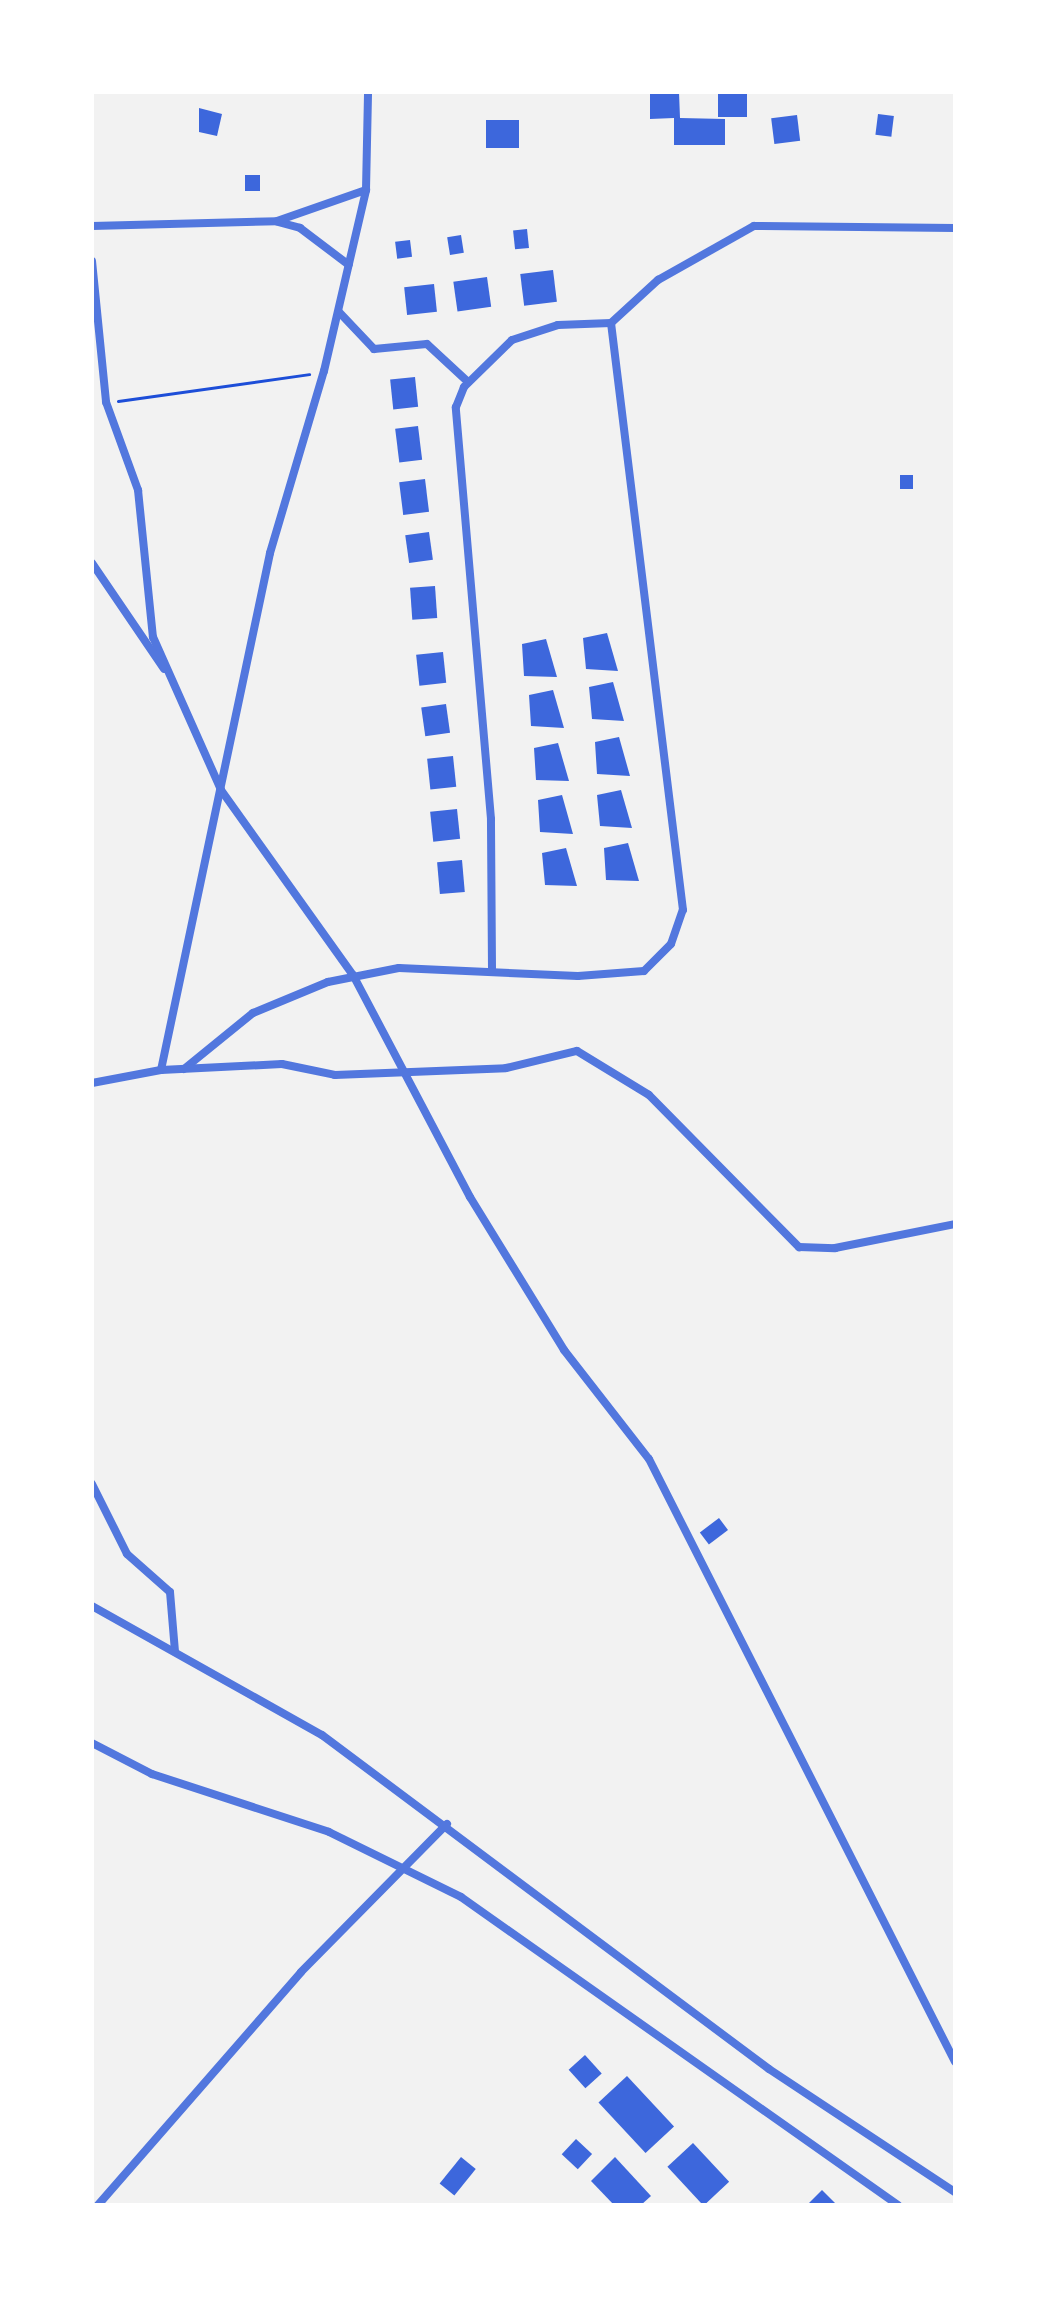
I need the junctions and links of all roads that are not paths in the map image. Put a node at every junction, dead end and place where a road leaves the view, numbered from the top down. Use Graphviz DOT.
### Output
graph roads {
  1 [pos="368,92"];
  2 [pos="366,190"];
  3 [pos="277,221"];
  4 [pos="92,226"];
  5 [pos="955,228"];
  6 [pos="92,261"];
  7 [pos="349,265"];
  8 [pos="339,312"];
  9 [pos="611,323"];
  10 [pos="468,382"];
  11 [pos="92,563"];
  12 [pos="174,682"];
  13 [pos="221,790"];
  14 [pos="492,969"];
  15 [pos="353,975"];
  16 [pos="184,1069"];
  17 [pos="161,1070"];
  18 [pos="402,1070"];
  19 [pos="92,1083"];
  20 [pos="955,1224"];
  21 [pos="92,1484"];
  22 [pos="92,1606"];
  23 [pos="175,1652"];
  24 [pos="92,1743"];
  25 [pos="447,1824"];
  26 [pos="402,1870"];
  27 [pos="955,2062"];
  28 [pos="955,2192"];
  29 [pos="98,2205"];
  30 [pos="898,2205"];
  1 -- 2 [label="street"];
  2 -- 3 [label="street"];
  2 -- 7 [label="street"];
  3 -- 4 [label="street"];
  3 -- 7 [label="street"];
  5 -- 9 [label="street"];
  6 -- 12 [label="street"];
  7 -- 8 [label="street"];
  8 -- 10 [label="street"];
  8 -- 13 [label="street"];
  9 -- 10 [label="street"];
  9 -- 14 [label="street"];
  10 -- 14 [label="street"];
  11 -- 12 [label="street"];
  12 -- 13 [label="street"];
  13 -- 15 [label="street"];
  13 -- 17 [label="street"];
  14 -- 15 [label="street"];
  15 -- 16 [label="street"];
  15 -- 18 [label="street"];
  16 -- 17 [label="street"];
  16 -- 18 [label="street"];
  17 -- 19 [label="street"];
  18 -- 20 [label="street"];
  18 -- 27 [label="street"];
  21 -- 23 [label="street"];
  22 -- 23 [label="street"];
  23 -- 25 [label="street"];
  24 -- 26 [label="street"];
  25 -- 26 [label="street"];
  25 -- 28 [label="street"];
  26 -- 29 [label="street"];
  26 -- 30 [label="street"];
}
